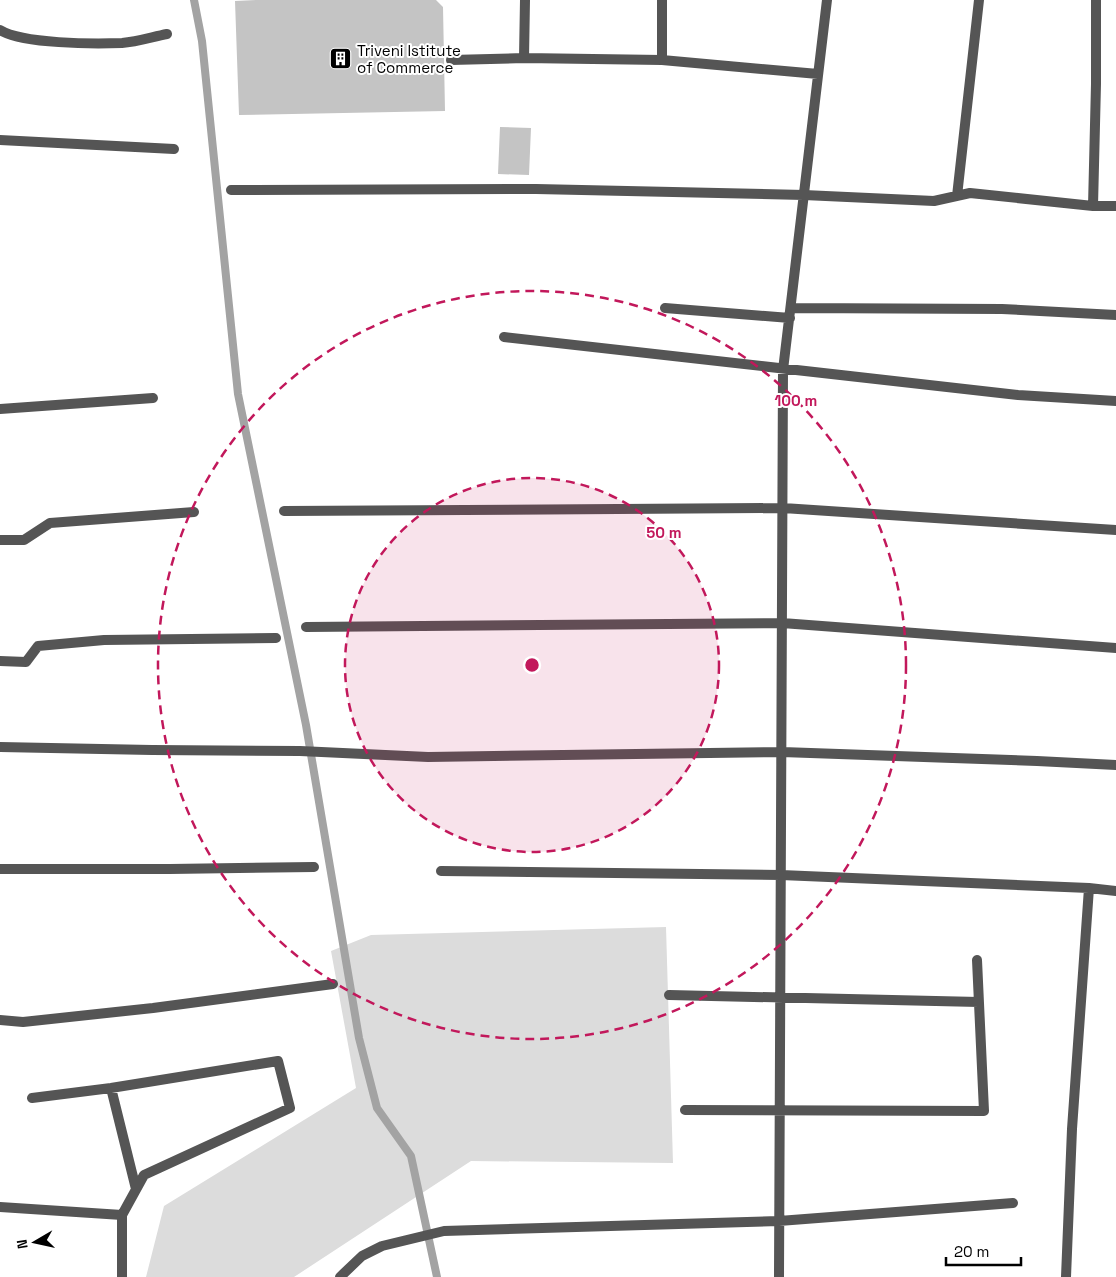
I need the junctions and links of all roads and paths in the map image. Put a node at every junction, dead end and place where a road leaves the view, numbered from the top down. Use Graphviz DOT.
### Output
graph roads {
  1 [pos="525,0"];
  2 [pos="662,0"];
  3 [pos="827,0"];
  4 [pos="980,0"];
  5 [pos="1096,0"];
  6 [pos="0,30"];
  7 [pos="167,34"];
  8 [pos="524,58"];
  9 [pos="451,60"];
  10 [pos="662,60"];
  11 [pos="818,74"];
  12 [pos="0,140"];
  13 [pos="174,149"];
  14 [pos="231,190"];
  15 [pos="804,195"];
  16 [pos="957,196"];
  17 [pos="1093,206"];
  18 [pos="1116,206"];
  19 [pos="665,308"];
  20 [pos="790,313"];
  21 [pos="1116,315"];
  22 [pos="504,337"];
  23 [pos="784,370"];
  24 [pos="153,398"];
  25 [pos="1116,402"];
  26 [pos="0,409"];
  27 [pos="783,508"];
  28 [pos="284,511"];
  29 [pos="194,512"];
  30 [pos="1116,530"];
  31 [pos="0,540"];
  32 [pos="782,623"];
  33 [pos="306,627"];
  34 [pos="276,638"];
  35 [pos="1116,648"];
  36 [pos="0,661"];
  37 [pos="0,747"];
  38 [pos="782,752"];
  39 [pos="1116,765"];
  40 [pos="314,867"];
  41 [pos="0,869"];
  42 [pos="440,871"];
  43 [pos="781,875"];
  44 [pos="1089,888"];
  45 [pos="1116,891"];
  46 [pos="977,960"];
  47 [pos="332,984"];
  48 [pos="669,995"];
  49 [pos="780,997"];
  50 [pos="979,1002"];
  51 [pos="0,1020"];
  52 [pos="111,1088"];
  53 [pos="32,1098"];
  54 [pos="685,1110"];
  55 [pos="780,1110"];
  56 [pos="136,1189"];
  57 [pos="1013,1203"];
  58 [pos="0,1207"];
  59 [pos="122,1214"];
  60 [pos="779,1221"];
  61 [pos="122,1277"];
  62 [pos="340,1277"];
  63 [pos="779,1277"];
  64 [pos="1066,1277"];
  1 -- 8 [label="street"];
  2 -- 10 [label="street"];
  3 -- 11 [label="street"];
  4 -- 16 [label="street"];
  5 -- 17 [label="street"];
  6 -- 7 [label="street"];
  8 -- 9 [label="street"];
  8 -- 10 [label="street"];
  10 -- 11 [label="street"];
  11 -- 15 [label="street"];
  12 -- 13 [label="street"];
  14 -- 15 [label="street"];
  15 -- 16 [label="street"];
  15 -- 20 [label="street"];
  16 -- 17 [label="street"];
  17 -- 18 [label="street"];
  19 -- 20 [label="street"];
  20 -- 21 [label="street"];
  20 -- 23 [label="street"];
  22 -- 23 [label="street"];
  23 -- 25 [label="street"];
  23 -- 27 [label="street"];
  24 -- 26 [label="street"];
  27 -- 28 [label="street"];
  27 -- 30 [label="street"];
  27 -- 32 [label="street"];
  29 -- 31 [label="street"];
  32 -- 33 [label="street"];
  32 -- 35 [label="street"];
  32 -- 38 [label="street"];
  34 -- 36 [label="street"];
  37 -- 38 [label="street"];
  38 -- 39 [label="street"];
  38 -- 43 [label="street"];
  40 -- 41 [label="street"];
  42 -- 43 [label="street"];
  43 -- 44 [label="street"];
  43 -- 49 [label="street"];
  44 -- 45 [label="street"];
  44 -- 64 [label="street"];
  46 -- 50 [label="street"];
  47 -- 51 [label="street"];
  48 -- 49 [label="street"];
  49 -- 50 [label="street"];
  49 -- 55 [label="street"];
  50 -- 55 [label="street"];
  52 -- 53 [label="street"];
  52 -- 56 [label="street"];
  52 -- 56 [label="street"];
  54 -- 55 [label="street"];
  55 -- 60 [label="street"];
  56 -- 59 [label="street"];
  57 -- 60 [label="street"];
  58 -- 59 [label="street"];
  59 -- 61 [label="street"];
  60 -- 62 [label="street"];
  60 -- 63 [label="street"];
}
